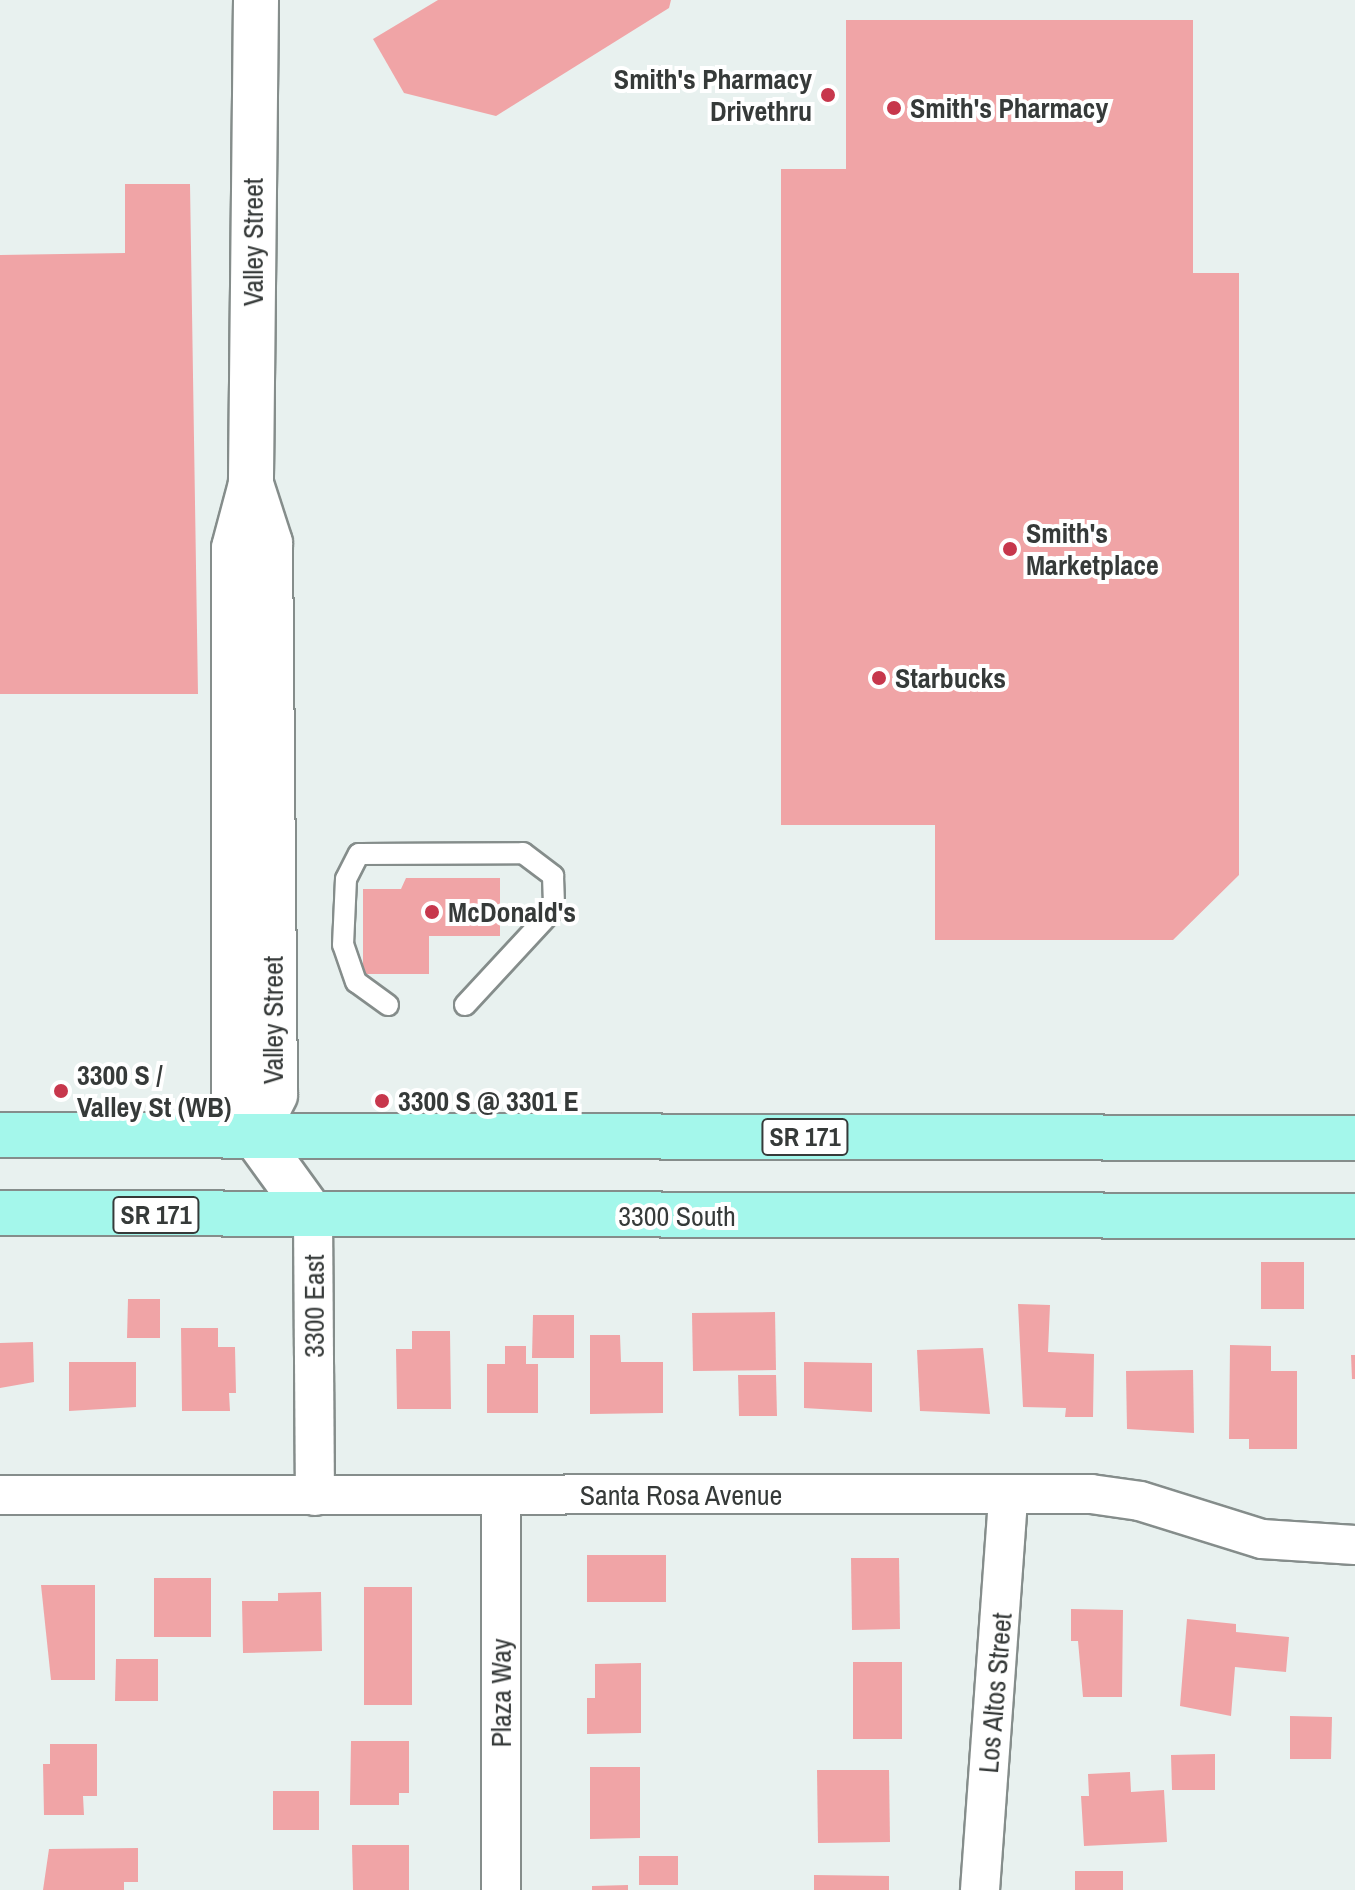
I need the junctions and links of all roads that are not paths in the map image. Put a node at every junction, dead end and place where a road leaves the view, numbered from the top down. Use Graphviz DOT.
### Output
graph roads {
  1 [pos="256,0"];
  2 [pos="388,1005"];
  3 [pos="465,1005"];
  4 [pos="0,1135"];
  5 [pos="255,1136"];
  6 [pos="1355,1138"];
  7 [pos="0,1213"];
  8 [pos="313,1216"];
  9 [pos="1355,1216"];
  10 [pos="0,1495"];
  11 [pos="1008,1495"];
  12 [pos="315,1496"];
  13 [pos="501,1496"];
  14 [pos="1355,1545"];
  15 [pos="501,1890"];
  16 [pos="980,1890"];
  1 -- 5 [label="street, Valley Street"];
  2 -- 3 [label="lane"];
  4 -- 5 [label="main road, SR 171"];
  5 -- 6 [label="main road, SR 171"];
  5 -- 8 [label="street, 3300 East"];
  7 -- 8 [label="main road, 3300 South / SR 171"];
  8 -- 9 [label="main road, 3300 South / SR 171"];
  8 -- 12 [label="street, 3300 East"];
  10 -- 12 [label="street, Santa Rosa Avenue"];
  11 -- 13 [label="street, Santa Rosa Avenue"];
  11 -- 14 [label="street, Santa Rosa Avenue"];
  11 -- 16 [label="street, Los Altos Street"];
  12 -- 13 [label="street, Santa Rosa Avenue"];
  13 -- 15 [label="street, Plaza Way"];
}
